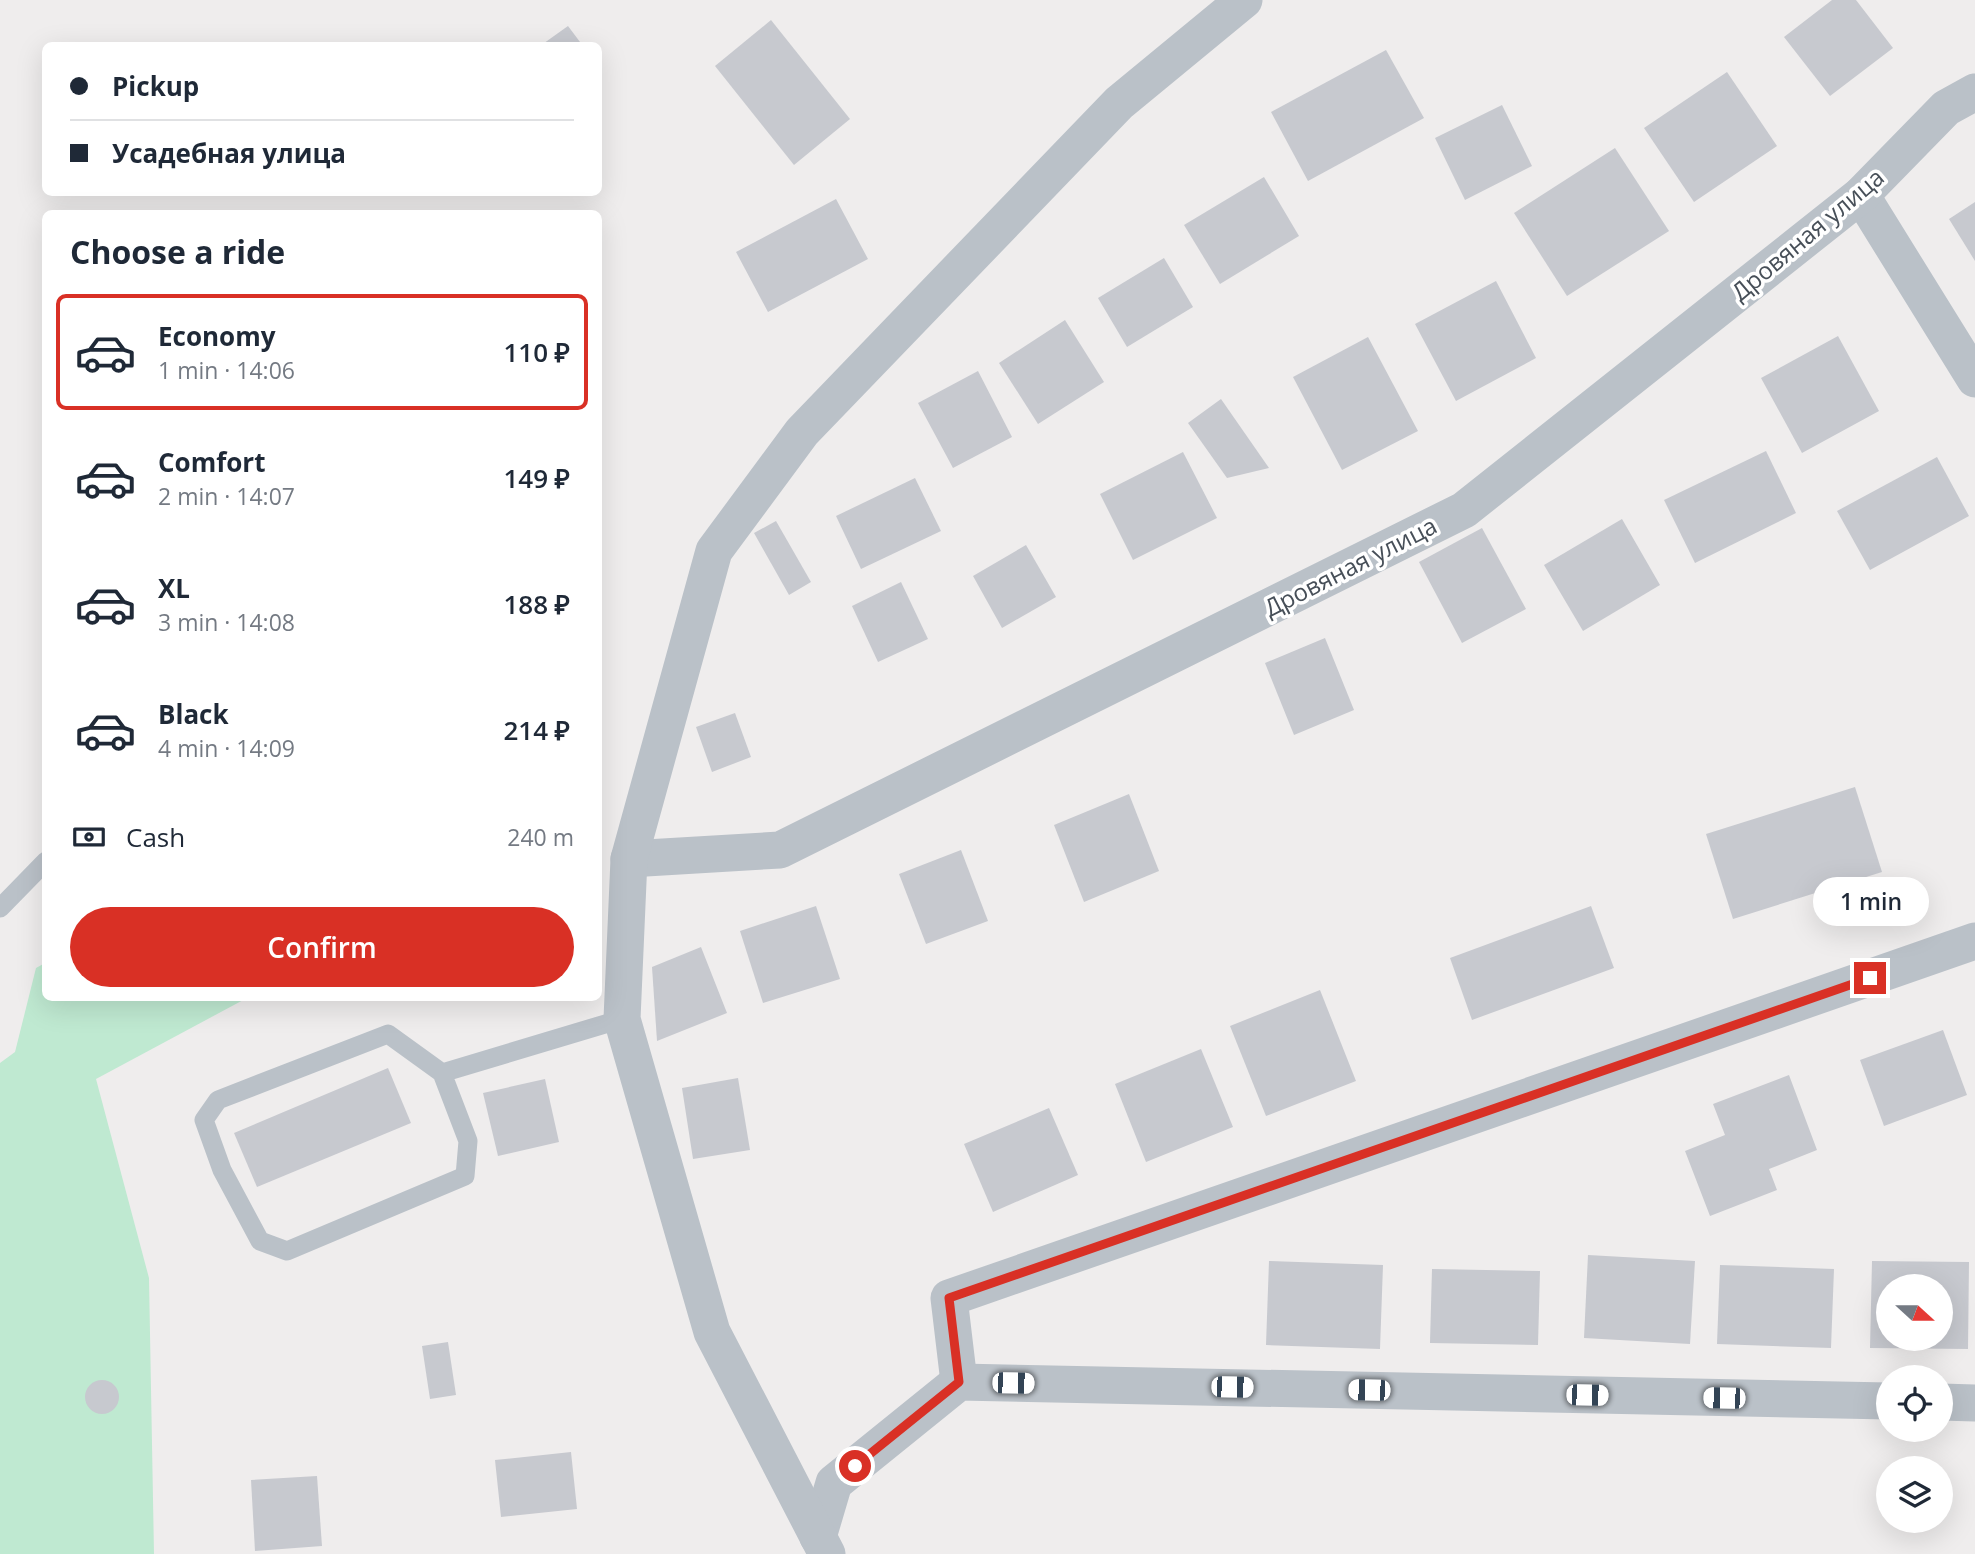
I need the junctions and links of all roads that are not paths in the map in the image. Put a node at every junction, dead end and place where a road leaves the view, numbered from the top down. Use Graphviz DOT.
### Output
graph roads {
  1 [pos="1244,0"];
  2 [pos="1975,92"];
  3 [pos="1861,195"];
  4 [pos="1975,379"];
  5 [pos="629,859"];
  6 [pos="42,865"];
  7 [pos="0,908"];
  8 [pos="1975,941"];
  9 [pos="622,1019"];
  10 [pos="442,1073"];
  11 [pos="959,1382"];
  12 [pos="1876,1401"];
  13 [pos="1953,1402"];
  14 [pos="1975,1403"];
  15 [pos="822,1545"];
  1 -- 5 [label="street"];
  2 -- 3 [label="street, Дровяная улица"];
  3 -- 4 [label="street"];
  3 -- 5 [label="street, Дровяная улица"];
  5 -- 9 [label="street"];
  6 -- 7 [label="lane"];
  8 -- 11 [label="street"];
  9 -- 10 [label="lane"];
  9 -- 15 [label="street"];
  10 -- 10 [label="lane"];
  11 -- 12 [label="street"];
  11 -- 15 [label="street"];
  13 -- 14 [label="street"];
}
